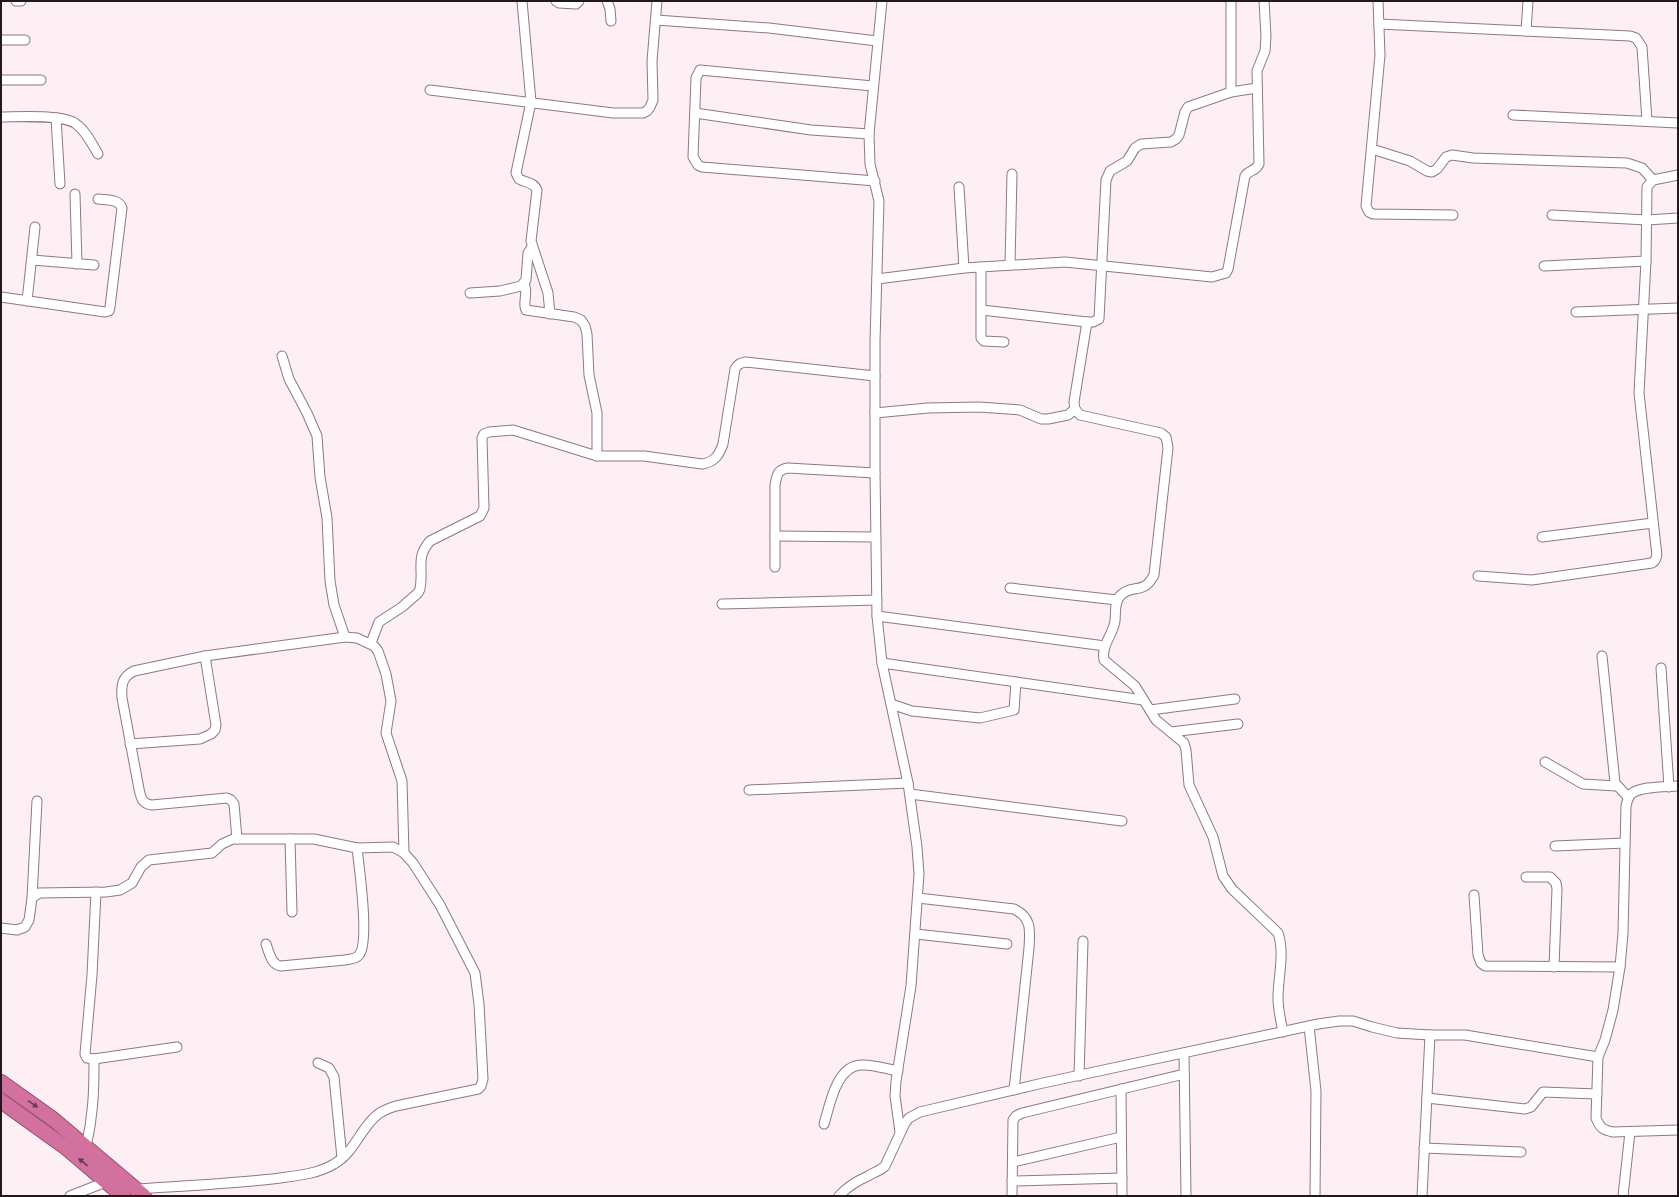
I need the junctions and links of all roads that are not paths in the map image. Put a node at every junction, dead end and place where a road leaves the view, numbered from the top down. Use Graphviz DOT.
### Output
graph roads {
  1 [pos="16,1"];
  2 [pos="522,1"];
  3 [pos="556,1"];
  4 [pos="579,1"];
  5 [pos="607,1"];
  6 [pos="657,1"];
  7 [pos="882,1"];
  8 [pos="1230,1"];
  9 [pos="1264,1"];
  10 [pos="1378,1"];
  11 [pos="1528,1"];
  12 [pos="21,2"];
  13 [pos="656,20"];
  14 [pos="611,21"];
  15 [pos="1379,24"];
  16 [pos="1526,31"];
  17 [pos="1,40"];
  18 [pos="25,40"];
  19 [pos="877,41"];
  20 [pos="1,80"];
  21 [pos="41,80"];
  22 [pos="873,86"];
  23 [pos="1257,88"];
  24 [pos="430,90"];
  25 [pos="1231,92"];
  26 [pos="531,102"];
  27 [pos="695,113"];
  28 [pos="1513,115"];
  29 [pos="1,117"];
  30 [pos="56,118"];
  31 [pos="1647,121"];
  32 [pos="1678,123"];
  33 [pos="869,134"];
  34 [pos="1372,150"];
  35 [pos="98,154"];
  36 [pos="1012,174"];
  37 [pos="1678,175"];
  38 [pos="1653,180"];
  39 [pos="875,181"];
  40 [pos="60,184"];
  41 [pos="959,187"];
  42 [pos="75,194"];
  43 [pos="98,199"];
  44 [pos="1453,215"];
  45 [pos="1552,215"];
  46 [pos="1678,218"];
  47 [pos="1647,220"];
  48 [pos="35,227"];
  49 [pos="532,247"];
  50 [pos="32,260"];
  51 [pos="1646,261"];
  52 [pos="77,264"];
  53 [pos="1010,264"];
  54 [pos="94,265"];
  55 [pos="1544,266"];
  56 [pos="981,267"];
  57 [pos="1102,267"];
  58 [pos="964,268"];
  59 [pos="877,279"];
  60 [pos="524,284"];
  61 [pos="470,293"];
  62 [pos="1,297"];
  63 [pos="27,301"];
  64 [pos="1678,308"];
  65 [pos="1643,309"];
  66 [pos="982,310"];
  67 [pos="1576,312"];
  68 [pos="550,314"];
  69 [pos="1087,322"];
  70 [pos="1004,342"];
  71 [pos="282,356"];
  72 [pos="875,376"];
  73 [pos="1075,409"];
  74 [pos="875,413"];
  75 [pos="597,456"];
  76 [pos="875,472"];
  77 [pos="1653,523"];
  78 [pos="775,536"];
  79 [pos="1542,537"];
  80 [pos="875,538"];
  81 [pos="775,567"];
  82 [pos="1478,576"];
  83 [pos="1010,588"];
  84 [pos="877,600"];
  85 [pos="1117,600"];
  86 [pos="722,604"];
  87 [pos="877,616"];
  88 [pos="345,637"];
  89 [pos="371,643"];
  90 [pos="1105,646"];
  91 [pos="205,656"];
  92 [pos="1602,656"];
  93 [pos="882,663"];
  94 [pos="1660,668"];
  95 [pos="1016,682"];
  96 [pos="1235,699"];
  97 [pos="1143,700"];
  98 [pos="891,704"];
  99 [pos="1150,710"];
  100 [pos="1238,724"];
  101 [pos="1171,732"];
  102 [pos="130,744"];
  103 [pos="1545,762"];
  104 [pos="908,783"];
  105 [pos="1617,786"];
  106 [pos="1673,786"];
  107 [pos="749,790"];
  108 [pos="910,794"];
  109 [pos="1628,797"];
  110 [pos="37,801"];
  111 [pos="1122,821"];
  112 [pos="237,839"];
  113 [pos="290,839"];
  114 [pos="1625,843"];
  115 [pos="1555,846"];
  116 [pos="357,848"];
  117 [pos="404,853"];
  118 [pos="1526,877"];
  119 [pos="96,892"];
  120 [pos="1474,895"];
  121 [pos="32,898"];
  122 [pos="918,898"];
  123 [pos="292,912"];
  124 [pos="1,928"];
  125 [pos="916,934"];
  126 [pos="1083,940"];
  127 [pos="266,944"];
  128 [pos="1007,944"];
  129 [pos="1554,967"];
  130 [pos="1620,967"];
  131 [pos="1309,1026"];
  132 [pos="1283,1032"];
  133 [pos="1430,1035"];
  134 [pos="177,1047"];
  135 [pos="1184,1053"];
  136 [pos="1598,1057"];
  137 [pos="94,1059"];
  138 [pos="318,1063"];
  139 [pos="898,1071"];
  140 [pos="1184,1074"];
  141 [pos="1080,1076"];
  142 [pos="1,1082"];
  143 [pos="1121,1089"];
  144 [pos="1014,1090"];
  145 [pos="1597,1094"];
  146 [pos="1427,1098"];
  147 [pos="1,1101"];
  148 [pos="824,1124"];
  149 [pos="1678,1130"];
  150 [pos="900,1132"];
  151 [pos="1630,1132"];
  152 [pos="1121,1137"];
  153 [pos="86,1147"];
  154 [pos="1424,1148"];
  155 [pos="1521,1152"];
  156 [pos="342,1158"];
  157 [pos="1013,1162"];
  158 [pos="1122,1178"];
  159 [pos="1012,1181"];
  160 [pos="106,1182"];
  161 [pos="140,1193"];
  162 [pos="70,1196"];
  163 [pos="123,1196"];
  164 [pos="839,1196"];
  165 [pos="1012,1196"];
  166 [pos="1122,1196"];
  167 [pos="1186,1196"];
  168 [pos="1315,1196"];
  169 [pos="1422,1196"];
  170 [pos="1623,1196"];
  1 -- 12 [label="street"];
  2 -- 26 [label="street"];
  3 -- 4 [label="street"];
  5 -- 14 [label="street"];
  6 -- 13 [label="street"];
  7 -- 19 [label="street"];
  8 -- 25 [label="street"];
  9 -- 23 [label="street"];
  10 -- 15 [label="street"];
  11 -- 16 [label="street"];
  13 -- 19 [label="street"];
  13 -- 26 [label="street"];
  15 -- 16 [label="street"];
  15 -- 34 [label="street"];
  16 -- 31 [label="street"];
  17 -- 18 [label="street"];
  19 -- 22 [label="street"];
  20 -- 21 [label="street"];
  22 -- 27 [label="street"];
  22 -- 33 [label="street"];
  23 -- 25 [label="street"];
  23 -- 57 [label="street"];
  24 -- 26 [label="street"];
  25 -- 57 [label="street"];
  26 -- 49 [label="street"];
  27 -- 33 [label="street"];
  27 -- 39 [label="street"];
  28 -- 31 [label="street"];
  29 -- 30 [label="street"];
  30 -- 35 [label="street"];
  30 -- 40 [label="street"];
  31 -- 32 [label="street"];
  33 -- 39 [label="street"];
  34 -- 38 [label="street"];
  34 -- 44 [label="street"];
  36 -- 53 [label="street"];
  37 -- 38 [label="street"];
  38 -- 47 [label="street"];
  39 -- 59 [label="street"];
  41 -- 58 [label="street"];
  42 -- 52 [label="street"];
  43 -- 63 [label="street"];
  45 -- 47 [label="street"];
  46 -- 47 [label="street"];
  47 -- 51 [label="street"];
  48 -- 50 [label="street"];
  49 -- 60 [label="street"];
  49 -- 68 [label="street"];
  50 -- 52 [label="street"];
  50 -- 63 [label="street"];
  51 -- 55 [label="street"];
  51 -- 65 [label="street"];
  52 -- 54 [label="street"];
  53 -- 56 [label="street"];
  53 -- 57 [label="street"];
  56 -- 58 [label="street"];
  56 -- 66 [label="street"];
  57 -- 69 [label="street"];
  58 -- 59 [label="street"];
  59 -- 72 [label="street"];
  60 -- 61 [label="street"];
  60 -- 68 [label="street"];
  62 -- 63 [label="street"];
  64 -- 65 [label="street"];
  65 -- 67 [label="street"];
  65 -- 77 [label="street"];
  66 -- 69 [label="street"];
  66 -- 70 [label="street"];
  68 -- 75 [label="street"];
  69 -- 73 [label="street"];
  71 -- 88 [label="street"];
  72 -- 74 [label="street"];
  72 -- 75 [label="street"];
  73 -- 74 [label="street"];
  73 -- 85 [label="street"];
  74 -- 76 [label="street"];
  75 -- 89 [label="street"];
  76 -- 78 [label="street"];
  76 -- 80 [label="street"];
  77 -- 79 [label="street"];
  77 -- 82 [label="street"];
  78 -- 80 [label="street"];
  78 -- 81 [label="street"];
  80 -- 84 [label="street"];
  83 -- 85 [label="street"];
  84 -- 86 [label="street"];
  84 -- 87 [label="street"];
  85 -- 90 [label="street"];
  87 -- 90 [label="street"];
  87 -- 93 [label="street"];
  88 -- 89 [label="street"];
  88 -- 91 [label="street"];
  89 -- 117 [label="street"];
  90 -- 97 [label="street"];
  91 -- 102 [label="street"];
  91 -- 102 [label="street"];
  92 -- 105 [label="street"];
  93 -- 95 [label="street"];
  93 -- 98 [label="street"];
  94 -- 106 [label="street"];
  95 -- 97 [label="street"];
  95 -- 98 [label="street"];
  96 -- 99 [label="street"];
  97 -- 99 [label="street"];
  98 -- 104 [label="street"];
  99 -- 101 [label="street"];
  100 -- 101 [label="street"];
  101 -- 132 [label="street"];
  102 -- 112 [label="street"];
  103 -- 105 [label="street"];
  104 -- 107 [label="street"];
  104 -- 108 [label="street"];
  105 -- 109 [label="street"];
  106 -- 109 [label="street"];
  108 -- 111 [label="street"];
  108 -- 122 [label="street"];
  109 -- 114 [label="street"];
  110 -- 121 [label="street"];
  112 -- 113 [label="street"];
  112 -- 119 [label="street"];
  113 -- 116 [label="street"];
  113 -- 123 [label="street"];
  114 -- 115 [label="street"];
  114 -- 130 [label="street"];
  116 -- 117 [label="street"];
  116 -- 127 [label="street"];
  117 -- 156 [label="street"];
  118 -- 129 [label="street"];
  119 -- 121 [label="street"];
  119 -- 137 [label="street"];
  120 -- 129 [label="street"];
  121 -- 124 [label="street"];
  122 -- 125 [label="street"];
  122 -- 144 [label="street"];
  125 -- 128 [label="street"];
  125 -- 139 [label="street"];
  126 -- 141 [label="street"];
  129 -- 130 [label="street"];
  130 -- 136 [label="street"];
  131 -- 132 [label="street"];
  131 -- 133 [label="street"];
  131 -- 168 [label="street"];
  132 -- 135 [label="street"];
  133 -- 136 [label="street"];
  133 -- 146 [label="street"];
  134 -- 137 [label="street"];
  135 -- 140 [label="street"];
  135 -- 141 [label="street"];
  136 -- 145 [label="street"];
  137 -- 153 [label="street"];
  138 -- 156 [label="street"];
  139 -- 148 [label="street"];
  139 -- 150 [label="street"];
  140 -- 143 [label="street"];
  140 -- 167 [label="street"];
  141 -- 144 [label="street"];
  142 -- 153 [label="highway, one-way"];
  143 -- 152 [label="street"];
  143 -- 157 [label="street"];
  144 -- 150 [label="street"];
  145 -- 146 [label="street"];
  145 -- 151 [label="street"];
  146 -- 154 [label="street"];
  160 -- 147 [label="highway, one-way"];
  149 -- 151 [label="street"];
  150 -- 164 [label="street"];
  151 -- 170 [label="street"];
  152 -- 157 [label="street"];
  152 -- 158 [label="street"];
  153 -- 161 [label="highway"];
  154 -- 155 [label="street"];
  154 -- 169 [label="street"];
  156 -- 161 [label="street"];
  157 -- 159 [label="street"];
  158 -- 159 [label="street"];
  158 -- 166 [label="street"];
  159 -- 165 [label="street"];
  160 -- 162 [label="street"];
  160 -- 163 [label="highway"];
}
